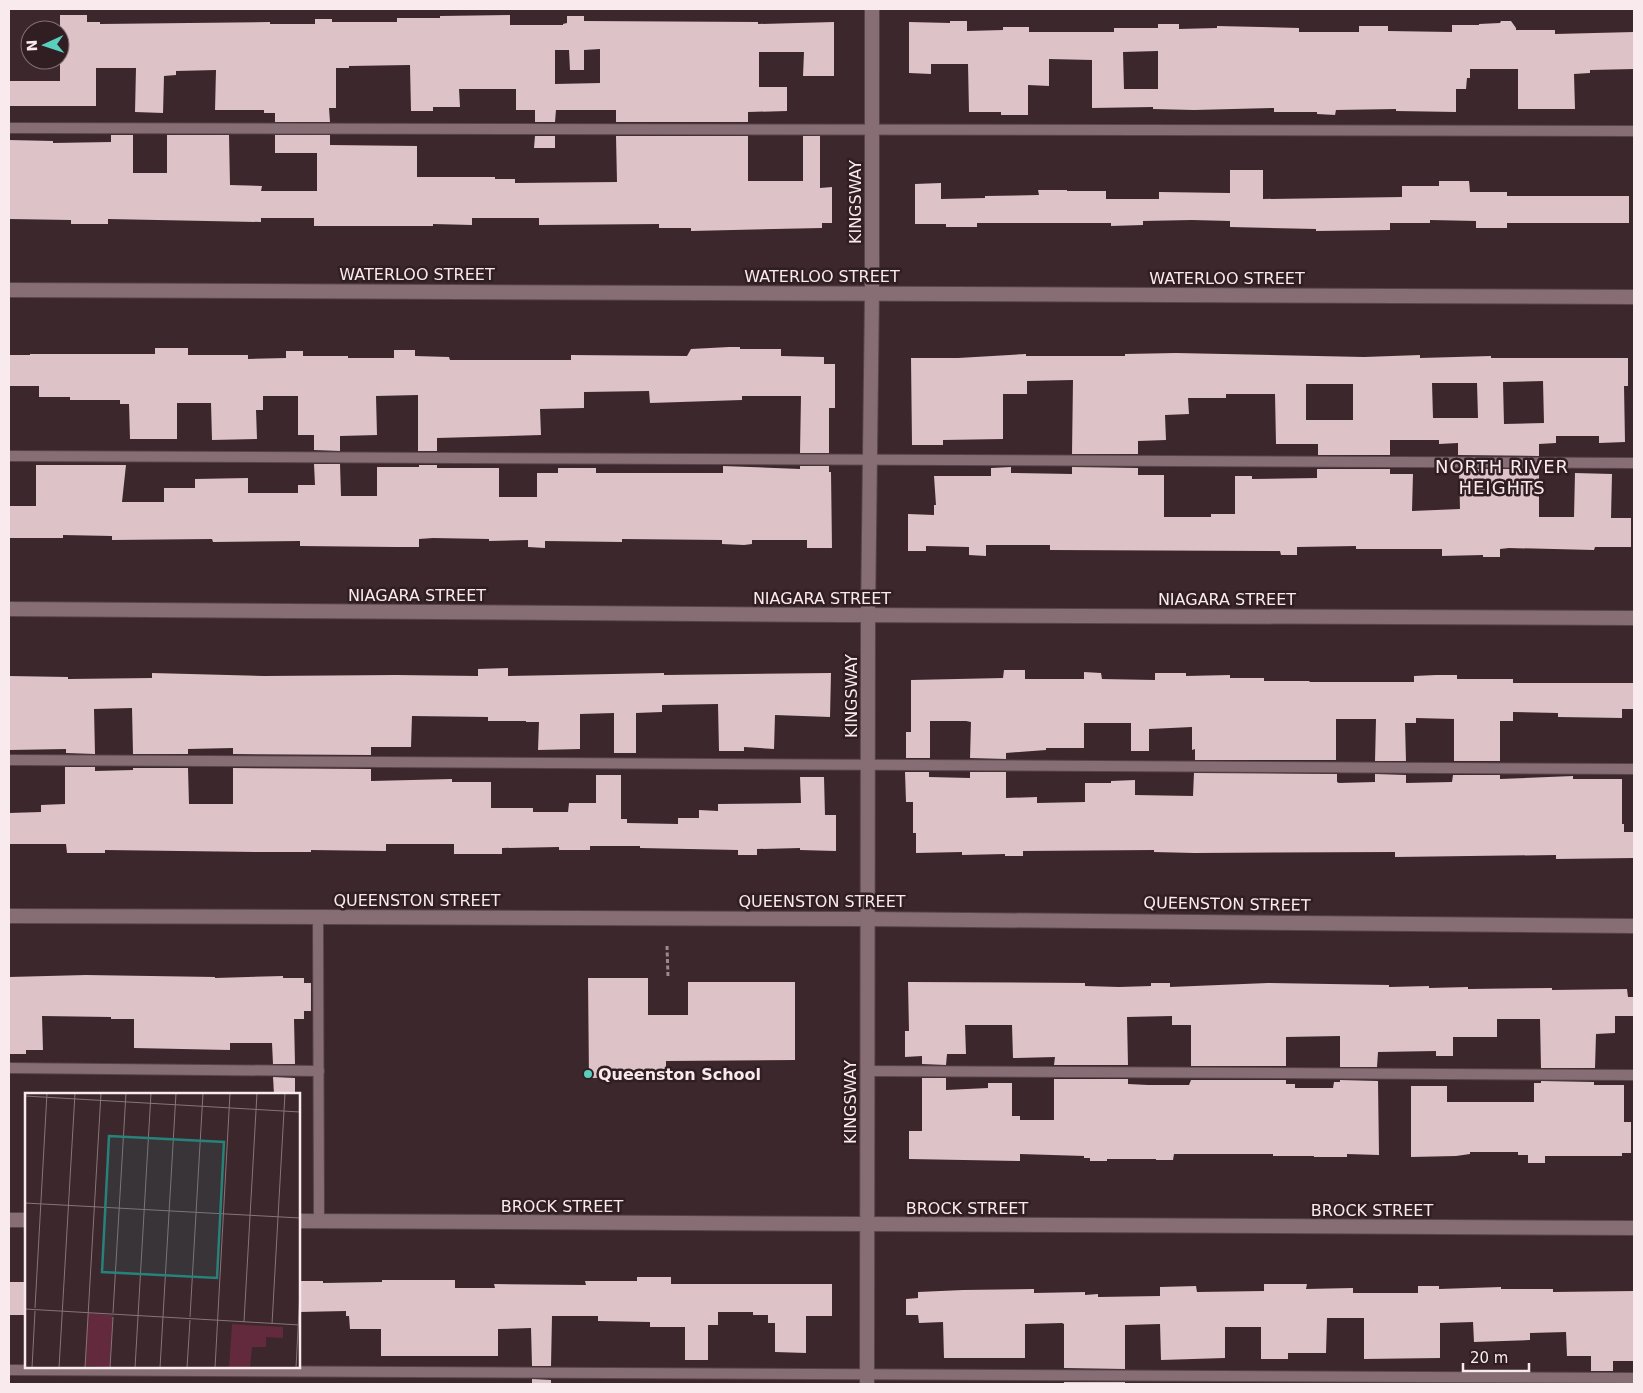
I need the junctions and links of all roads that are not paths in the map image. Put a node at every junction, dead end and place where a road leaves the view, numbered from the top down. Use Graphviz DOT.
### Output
graph roads {
  1 [pos="872,9"];
  2 [pos="9,128"];
  3 [pos="872,131"];
  4 [pos="1634,131"];
  5 [pos="9,290"];
  6 [pos="872,293"];
  7 [pos="1634,297"];
  8 [pos="9,456"];
  9 [pos="870,459"];
  10 [pos="1634,463"];
  11 [pos="9,610"];
  12 [pos="868,616"];
  13 [pos="1634,618"];
  14 [pos="9,760"];
  15 [pos="868,766"];
  16 [pos="1634,769"];
  17 [pos="9,916"];
  18 [pos="318,917"];
  19 [pos="868,919"];
  20 [pos="1634,926"];
  21 [pos="9,1068"];
  22 [pos="319,1070"];
  23 [pos="868,1071"];
  24 [pos="1634,1074"];
  25 [pos="9,1220"];
  26 [pos="25,1220"];
  27 [pos="300,1221"];
  28 [pos="319,1222"];
  29 [pos="868,1225"];
  30 [pos="1634,1228"];
  31 [pos="9,1370"];
  32 [pos="1634,1378"];
  33 [pos="867,1379"];
  1 -- 3 [label="street, KINGSWAY"];
  2 -- 3 [label="lane"];
  3 -- 4 [label="lane"];
  3 -- 6 [label="street, KINGSWAY"];
  5 -- 6 [label="street, WATERLOO STREET"];
  6 -- 7 [label="street, WATERLOO STREET"];
  6 -- 9 [label="street, KINGSWAY"];
  8 -- 9 [label="lane"];
  9 -- 10 [label="lane"];
  9 -- 12 [label="street, KINGSWAY"];
  11 -- 12 [label="street, NIAGARA STREET"];
  12 -- 13 [label="street, NIAGARA STREET"];
  12 -- 15 [label="street, KINGSWAY"];
  14 -- 15 [label="lane"];
  15 -- 16 [label="lane"];
  15 -- 19 [label="street, KINGSWAY"];
  17 -- 18 [label="street, QUEENSTON STREET"];
  18 -- 19 [label="street, QUEENSTON STREET"];
  18 -- 22 [label="lane"];
  19 -- 20 [label="street, QUEENSTON STREET"];
  19 -- 23 [label="street, KINGSWAY"];
  21 -- 22 [label="lane"];
  22 -- 28 [label="lane"];
  23 -- 24 [label="lane"];
  23 -- 29 [label="street, KINGSWAY"];
  25 -- 26 [label="street"];
  27 -- 28 [label="street, BROCK STREET"];
  28 -- 29 [label="street, BROCK STREET"];
  29 -- 30 [label="street, BROCK STREET"];
  29 -- 33 [label="street, KINGSWAY"];
  31 -- 33 [label="lane"];
  32 -- 33 [label="lane"];
}
